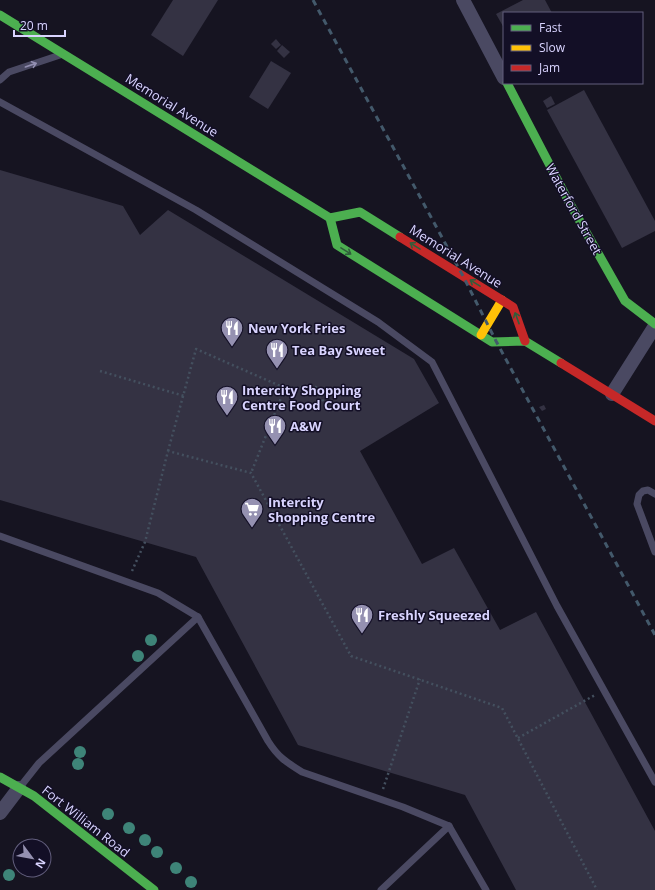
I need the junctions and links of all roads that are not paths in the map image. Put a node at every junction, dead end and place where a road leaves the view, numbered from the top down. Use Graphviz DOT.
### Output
graph roads {
  1 [pos="463,0"];
  2 [pos="0,15"];
  3 [pos="64,54"];
  4 [pos="503,76"];
  5 [pos="0,80"];
  6 [pos="508,84"];
  7 [pos="0,102"];
  8 [pos="330,218"];
  9 [pos="502,300"];
  10 [pos="655,325"];
  11 [pos="481,335"];
  12 [pos="525,341"];
  13 [pos="612,394"];
  14 [pos="655,421"];
  15 [pos="655,494"];
  16 [pos="0,536"];
  17 [pos="655,552"];
  18 [pos="198,617"];
  19 [pos="0,777"];
  20 [pos="655,782"];
  21 [pos="19,788"];
  22 [pos="0,813"];
  23 [pos="449,826"];
  24 [pos="154,890"];
  25 [pos="382,890"];
  26 [pos="486,890"];
  1 -- 4 [label="street"];
  2 -- 3 [label="main road, Memorial Avenue"];
  5 -- 3 [label="lane, one-way"];
  3 -- 8 [label="main road, Memorial Avenue"];
  6 -- 10 [label="main road, Waterford Street"];
  7 -- 20 [label="lane"];
  9 -- 8 [label="main road, Memorial Avenue, one-way"];
  8 -- 11 [label="main road, one-way"];
  9 -- 11 [label="main road"];
  12 -- 9 [label="main road, Memorial Avenue, one-way"];
  10 -- 13 [label="street"];
  11 -- 12 [label="main road"];
  12 -- 13 [label="main road"];
  13 -- 14 [label="main road"];
  15 -- 17 [label="lane"];
  16 -- 18 [label="lane"];
  18 -- 21 [label="lane"];
  18 -- 23 [label="lane"];
  19 -- 21 [label="main road, Fort William Road"];
  21 -- 22 [label="street"];
  21 -- 24 [label="main road, Fort William Road"];
  23 -- 25 [label="lane"];
  23 -- 26 [label="lane"];
}
